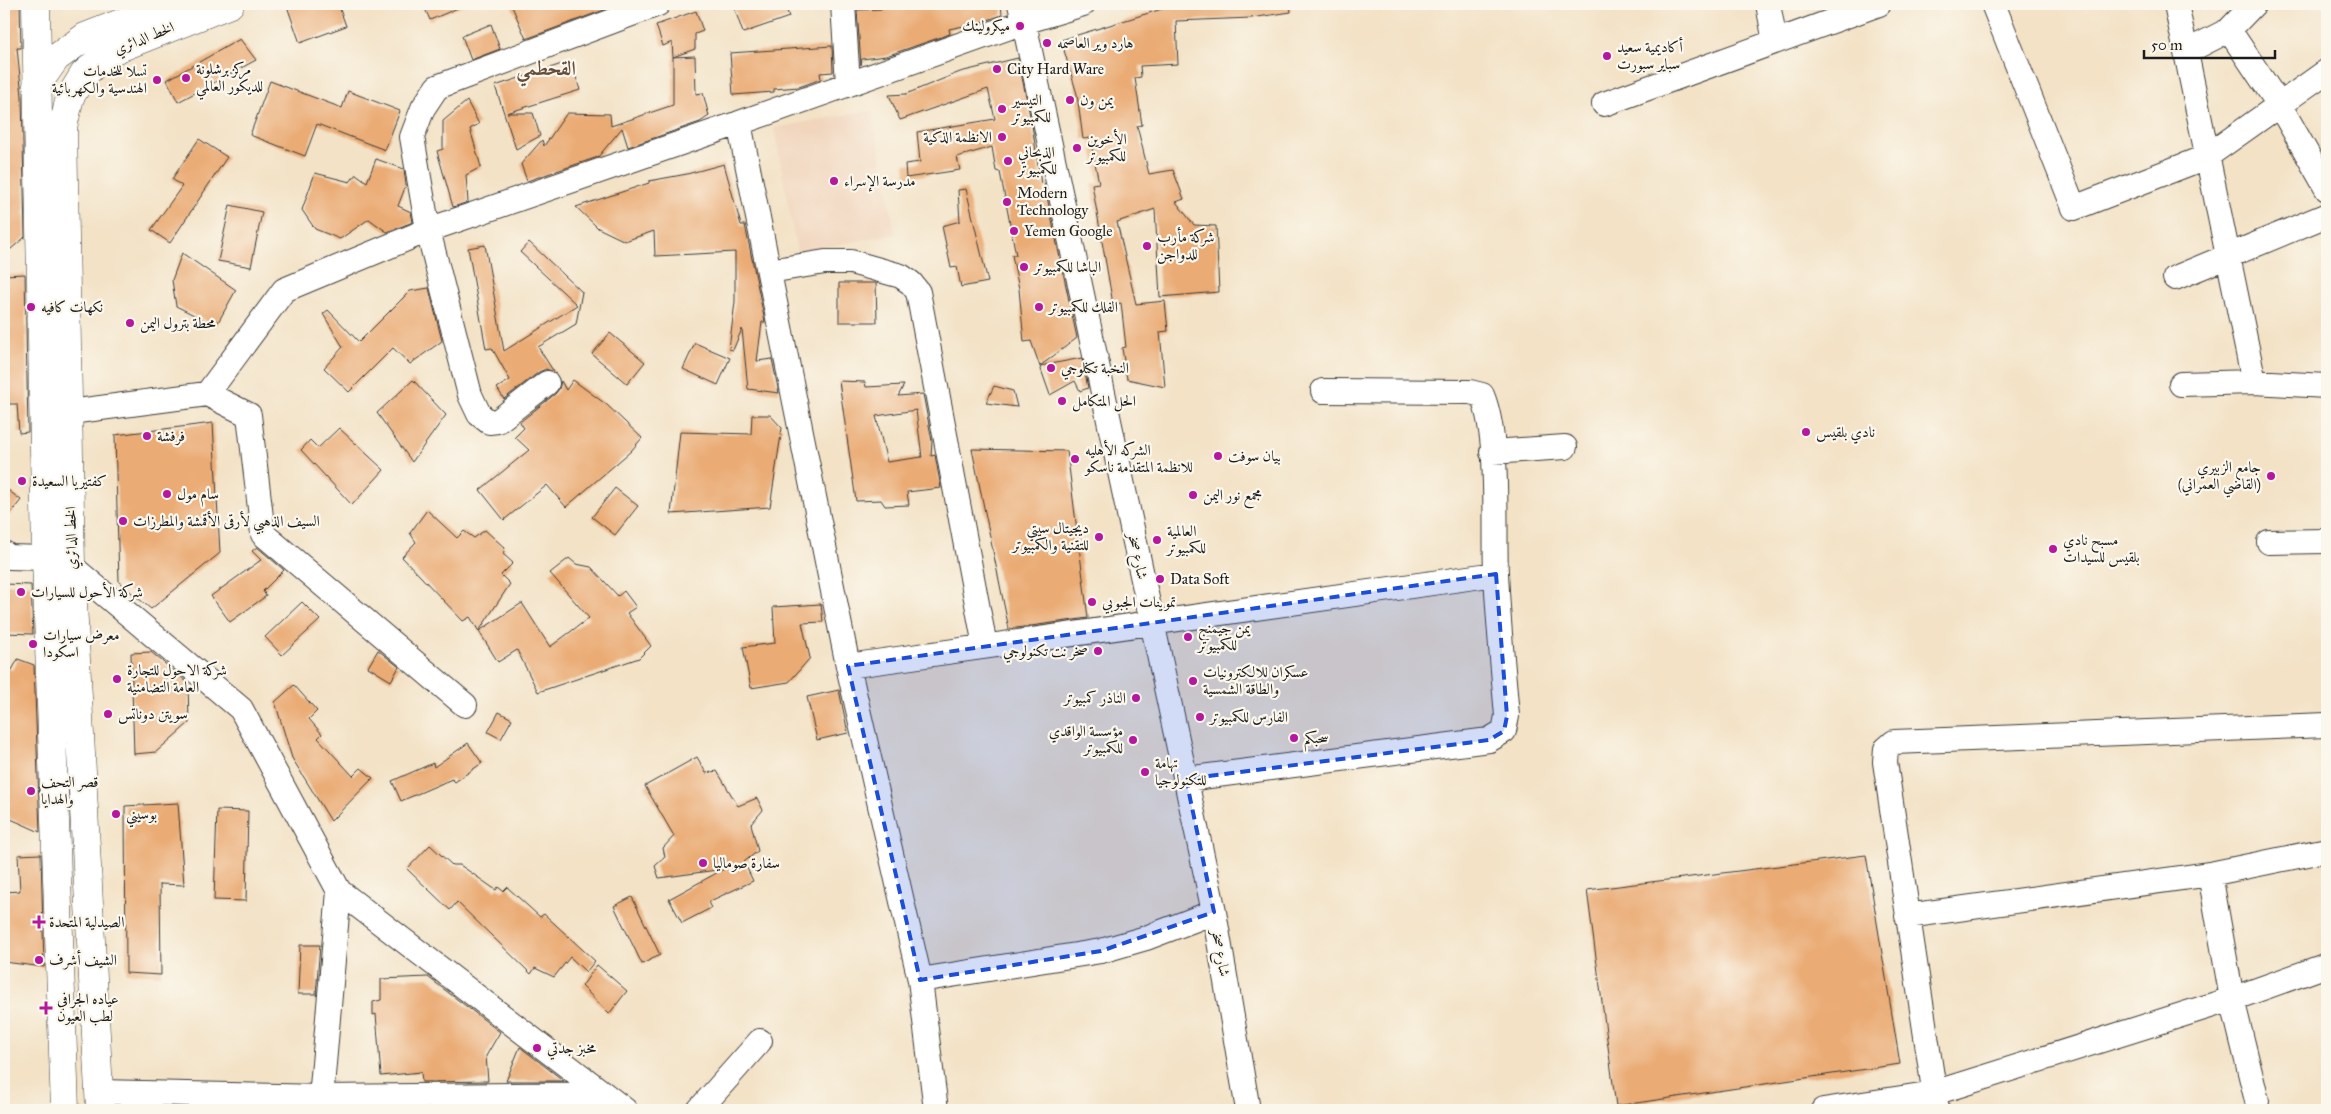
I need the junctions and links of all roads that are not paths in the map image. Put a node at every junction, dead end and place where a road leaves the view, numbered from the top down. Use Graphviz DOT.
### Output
graph roads {
  1 [pos="36,4"];
  2 [pos="230,4"];
  3 [pos="658,4"];
  4 [pos="843,4"];
  5 [pos="1083,4"];
  6 [pos="1768,4"];
  7 [pos="1879,4"];
  8 [pos="1993,4"];
  9 [pos="2176,4"];
  10 [pos="2254,4"];
  11 [pos="151,6"];
  12 [pos="1022,13"];
  13 [pos="2229,30"];
  14 [pos="1775,42"];
  15 [pos="2186,52"];
  16 [pos="2327,71"];
  17 [pos="848,84"];
  18 [pos="37,85"];
  19 [pos="1604,104"];
  20 [pos="2280,106"];
  21 [pos="739,123"];
  22 [pos="2206,157"];
  23 [pos="2327,190"];
  24 [pos="2327,215"];
  25 [pos="428,230"];
  26 [pos="2229,254"];
  27 [pos="769,271"];
  28 [pos="2176,278"];
  29 [pos="2254,382"];
  30 [pos="547,383"];
  31 [pos="2181,384"];
  32 [pos="2327,386"];
  33 [pos="1323,391"];
  34 [pos="207,394"];
  35 [pos="70,412"];
  36 [pos="43,419"];
  37 [pos="1565,446"];
  38 [pos="1492,452"];
  39 [pos="2327,541"];
  40 [pos="2268,542"];
  41 [pos="4,553"];
  42 [pos="58,562"];
  43 [pos="1496,574"];
  44 [pos="1152,623"];
  45 [pos="985,646"];
  46 [pos="848,666"];
  47 [pos="465,705"];
  48 [pos="2327,725"];
  49 [pos="1186,779"];
  50 [pos="2327,850"];
  51 [pos="2210,874"];
  52 [pos="339,891"];
  53 [pos="1214,912"];
  54 [pos="1907,916"];
  55 [pos="2327,965"];
  56 [pos="920,980"];
  57 [pos="2232,999"];
  58 [pos="760,1041"];
  59 [pos="603,1094"];
  60 [pos="100,1101"];
  61 [pos="2257,1101"];
  62 [pos="520,1102"];
  63 [pos="1936,1102"];
  64 [pos="320,1104"];
  65 [pos="65,1110"];
  66 [pos="625,1110"];
  67 [pos="699,1110"];
  68 [pos="936,1110"];
  69 [pos="1248,1110"];
  70 [pos="1823,1110"];
  1 -- 18 [label="main road"];
  2 -- 35 [label="main road, الخط الدائري"];
  3 -- 25 [label="street"];
  4 -- 17 [label="street"];
  5 -- 12 [label="street"];
  6 -- 14 [label="street"];
  7 -- 14 [label="street"];
  8 -- 22 [label="street"];
  9 -- 15 [label="street"];
  10 -- 13 [label="street"];
  11 -- 18 [label="main road, الخط الدائري"];
  12 -- 17 [label="street"];
  12 -- 44 [label="street, شارع صخر"];
  13 -- 15 [label="street"];
  13 -- 20 [label="street"];
  14 -- 19 [label="street"];
  15 -- 22 [label="street"];
  16 -- 20 [label="street"];
  17 -- 21 [label="street"];
  18 -- 36 [label="main road, الخط الدائري"];
  20 -- 22 [label="street"];
  20 -- 23 [label="street"];
  21 -- 25 [label="street"];
  21 -- 27 [label="street"];
  22 -- 26 [label="street"];
  24 -- 26 [label="street"];
  25 -- 30 [label="street"];
  25 -- 34 [label="street"];
  26 -- 28 [label="street"];
  26 -- 29 [label="street"];
  27 -- 45 [label="street"];
  27 -- 46 [label="street"];
  29 -- 31 [label="street"];
  29 -- 32 [label="street"];
  33 -- 38 [label="street"];
  34 -- 35 [label="street"];
  34 -- 47 [label="street"];
  35 -- 36 [label="street"];
  35 -- 42 [label="main road, الخط الدائري"];
  36 -- 42 [label="main road, الخط الدائري"];
  37 -- 38 [label="street"];
  38 -- 43 [label="street"];
  39 -- 40 [label="street"];
  41 -- 42 [label="street"];
  42 -- 52 [label="street"];
  42 -- 60 [label="main road, الخط الدائري"];
  42 -- 65 [label="main road, الخط الدائري"];
  43 -- 44 [label="street"];
  43 -- 49 [label="street"];
  44 -- 45 [label="street"];
  44 -- 49 [label="street, شارع صخر"];
  45 -- 46 [label="street"];
  46 -- 56 [label="street"];
  48 -- 54 [label="street"];
  49 -- 53 [label="street, شارع صخر"];
  50 -- 51 [label="street"];
  51 -- 54 [label="street"];
  51 -- 57 [label="street"];
  52 -- 59 [label="street"];
  52 -- 64 [label="street"];
  53 -- 56 [label="street"];
  53 -- 69 [label="street, شارع صخر"];
  54 -- 63 [label="street"];
  55 -- 57 [label="street"];
  56 -- 68 [label="street"];
  57 -- 61 [label="street"];
  57 -- 63 [label="street"];
  58 -- 67 [label="street"];
  59 -- 62 [label="street"];
  59 -- 66 [label="street"];
  60 -- 64 [label="street"];
  62 -- 64 [label="street"];
  63 -- 70 [label="street"];
}
